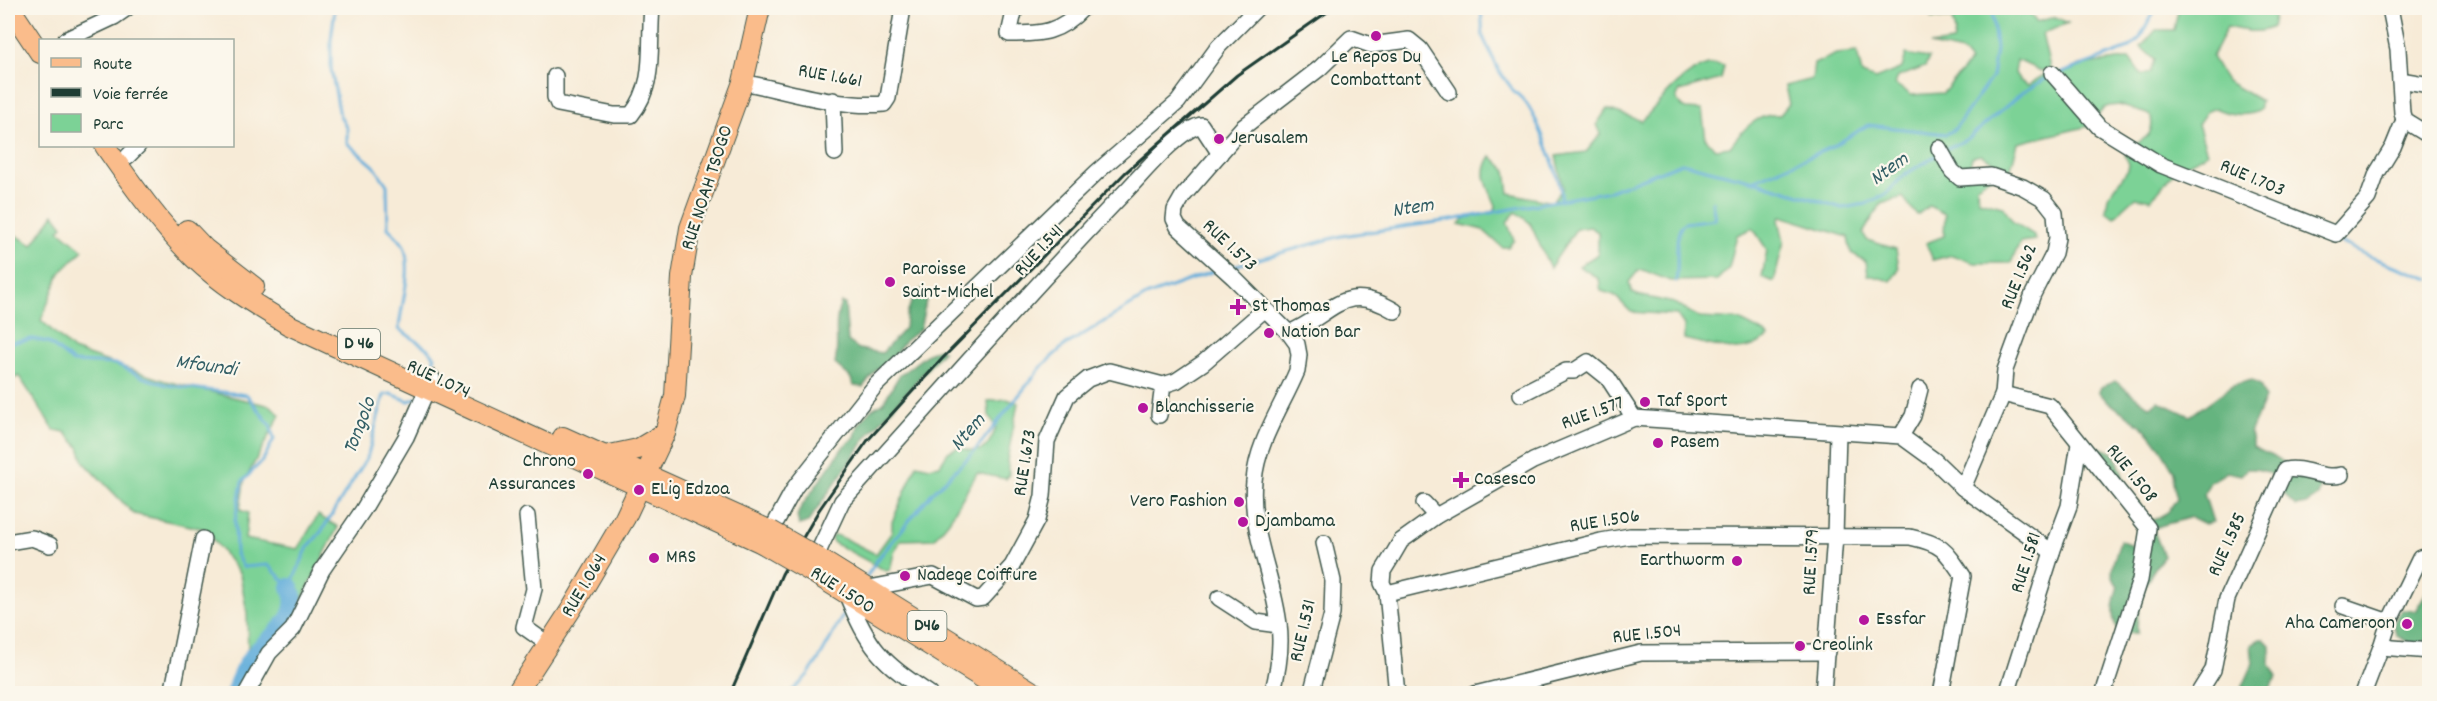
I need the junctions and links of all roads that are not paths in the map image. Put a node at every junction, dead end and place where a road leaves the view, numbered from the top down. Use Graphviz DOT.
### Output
graph roads {
  1 [pos="10,8"];
  2 [pos="26,8"];
  3 [pos="127,8"];
  4 [pos="652,8"];
  5 [pos="760,8"];
  6 [pos="903,8"];
  7 [pos="1015,8"];
  8 [pos="1083,8"];
  9 [pos="1257,8"];
  10 [pos="2390,8"];
  11 [pos="47,39"];
  12 [pos="67,39"];
  13 [pos="39,52"];
  14 [pos="2052,73"];
  15 [pos="555,76"];
  16 [pos="2400,80"];
  17 [pos="743,82"];
  18 [pos="2430,85"];
  19 [pos="1449,92"];
  20 [pos="833,100"];
  21 [pos="2404,120"];
  22 [pos="2430,136"];
  23 [pos="107,147"];
  24 [pos="1939,148"];
  25 [pos="835,153"];
  26 [pos="1220,153"];
  27 [pos="129,156"];
  28 [pos="1264,310"];
  29 [pos="1395,311"];
  30 [pos="1289,333"];
  31 [pos="430,384"];
  32 [pos="1163,385"];
  33 [pos="1920,389"];
  34 [pos="1521,394"];
  35 [pos="2003,394"];
  36 [pos="1159,415"];
  37 [pos="1634,418"];
  38 [pos="529,429"];
  39 [pos="665,432"];
  40 [pos="1838,433"];
  41 [pos="1901,436"];
  42 [pos="2079,444"];
  43 [pos="605,456"];
  44 [pos="2341,475"];
  45 [pos="643,482"];
  46 [pos="1963,488"];
  47 [pos="669,502"];
  48 [pos="1424,503"];
  49 [pos="527,516"];
  50 [pos="1436,516"];
  51 [pos="1835,536"];
  52 [pos="766,537"];
  53 [pos="613,538"];
  54 [pos="203,539"];
  55 [pos="8,542"];
  56 [pos="1324,543"];
  57 [pos="50,545"];
  58 [pos="2052,552"];
  59 [pos="2430,555"];
  60 [pos="815,565"];
  61 [pos="869,588"];
  62 [pos="846,593"];
  63 [pos="1387,593"];
  64 [pos="1219,598"];
  65 [pos="2343,606"];
  66 [pos="2389,622"];
  67 [pos="1279,626"];
  68 [pos="548,644"];
  69 [pos="2381,647"];
  70 [pos="2430,651"];
  71 [pos="1827,652"];
  72 [pos="910,689"];
  73 [pos="172,693"];
  74 [pos="246,693"];
  75 [pos="516,693"];
  76 [pos="930,693"];
  77 [pos="1008,693"];
  78 [pos="1036,693"];
  79 [pos="1272,693"];
  80 [pos="1311,693"];
  81 [pos="1398,693"];
  82 [pos="1475,693"];
  83 [pos="1823,693"];
  84 [pos="1941,693"];
  85 [pos="2007,693"];
  86 [pos="2103,693"];
  87 [pos="2198,693"];
  88 [pos="2363,693"];
  1 -- 13 [label="main road"];
  2 -- 11 [label="main road"];
  3 -- 12 [label="street"];
  4 -- 15 [label="street"];
  5 -- 17 [label="main road, RUE NOAH TSOGO"];
  6 -- 20 [label="street, RUE 1.661"];
  7 -- 8 [label="street"];
  9 -- 52 [label="street"];
  10 -- 16 [label="street"];
  14 -- 21 [label="street, RUE 1.703"];
  16 -- 18 [label="street"];
  16 -- 21 [label="street"];
  17 -- 20 [label="street, RUE 1.661"];
  17 -- 39 [label="main road, RUE NOAH TSOGO"];
  19 -- 26 [label="street, RUE 1.573"];
  20 -- 25 [label="street"];
  21 -- 22 [label="street"];
  23 -- 27 [label="main road, RUE 1.074 / D 46"];
  24 -- 35 [label="street, RUE 1.562"];
  26 -- 28 [label="street, RUE 1.573"];
  26 -- 60 [label="street, RUE 1.541"];
  27 -- 31 [label="main road, RUE 1.074 / D 46"];
  28 -- 30 [label="street, RUE 1.573"];
  28 -- 32 [label="street"];
  29 -- 30 [label="street"];
  30 -- 67 [label="street, RUE 1.573"];
  31 -- 38 [label="main road, RUE 1.074 / D 46"];
  31 -- 74 [label="street"];
  32 -- 36 [label="street"];
  32 -- 61 [label="street, RUE 1.673"];
  33 -- 41 [label="street"];
  34 -- 37 [label="street"];
  35 -- 42 [label="street, RUE 1.508"];
  35 -- 46 [label="street, RUE 1.562"];
  37 -- 40 [label="street, RUE 1.577"];
  37 -- 50 [label="street, RUE 1.577"];
  38 -- 43 [label="main road, RUE 1.074 / D 46"];
  38 -- 45 [label="main road, RUE 1.074 / D 46"];
  39 -- 43 [label="main road"];
  39 -- 45 [label="main road, RUE NOAH TSOGO"];
  40 -- 41 [label="street, RUE 1.577"];
  40 -- 51 [label="street, RUE 1.579"];
  41 -- 46 [label="street"];
  42 -- 58 [label="street, RUE 1.581"];
  42 -- 86 [label="street, RUE 1.508"];
  43 -- 45 [label="main road, RUE 1.074 / D 46"];
  44 -- 87 [label="street, RUE 1.585"];
  45 -- 47 [label="main road, RUE 1.074 / D 46"];
  45 -- 52 [label="main road, RUE 1.074 / D46"];
  45 -- 53 [label="main road, RUE 1.064"];
  46 -- 58 [label="street"];
  47 -- 52 [label="main road, D 46"];
  47 -- 53 [label="main road"];
  48 -- 50 [label="street"];
  49 -- 68 [label="street"];
  50 -- 63 [label="street, RUE 1.577"];
  51 -- 63 [label="street, RUE 1.506"];
  51 -- 71 [label="street, RUE 1.579"];
  51 -- 84 [label="street, RUE 1.506"];
  52 -- 60 [label="main road, D46, bridge"];
  53 -- 68 [label="main road, RUE 1.064"];
  54 -- 73 [label="street"];
  55 -- 57 [label="street"];
  56 -- 80 [label="street, RUE 1.531"];
  58 -- 85 [label="street, RUE 1.581"];
  59 -- 66 [label="street"];
  60 -- 61 [label="main road, RUE 1.500 / D46"];
  60 -- 62 [label="main road, RUE 1.500"];
  61 -- 78 [label="main road, RUE 1.500 / D46"];
  62 -- 72 [label="street"];
  62 -- 77 [label="main road, RUE 1.500"];
  63 -- 81 [label="street, RUE 1.577"];
  64 -- 67 [label="street"];
  65 -- 66 [label="street"];
  66 -- 69 [label="street"];
  67 -- 79 [label="street, RUE 1.573"];
  68 -- 75 [label="main road, RUE 1.064"];
  69 -- 70 [label="street"];
  69 -- 88 [label="street"];
  71 -- 82 [label="street, RUE 1.504"];
  71 -- 83 [label="street, RUE 1.579"];
  72 -- 76 [label="street"];
}
